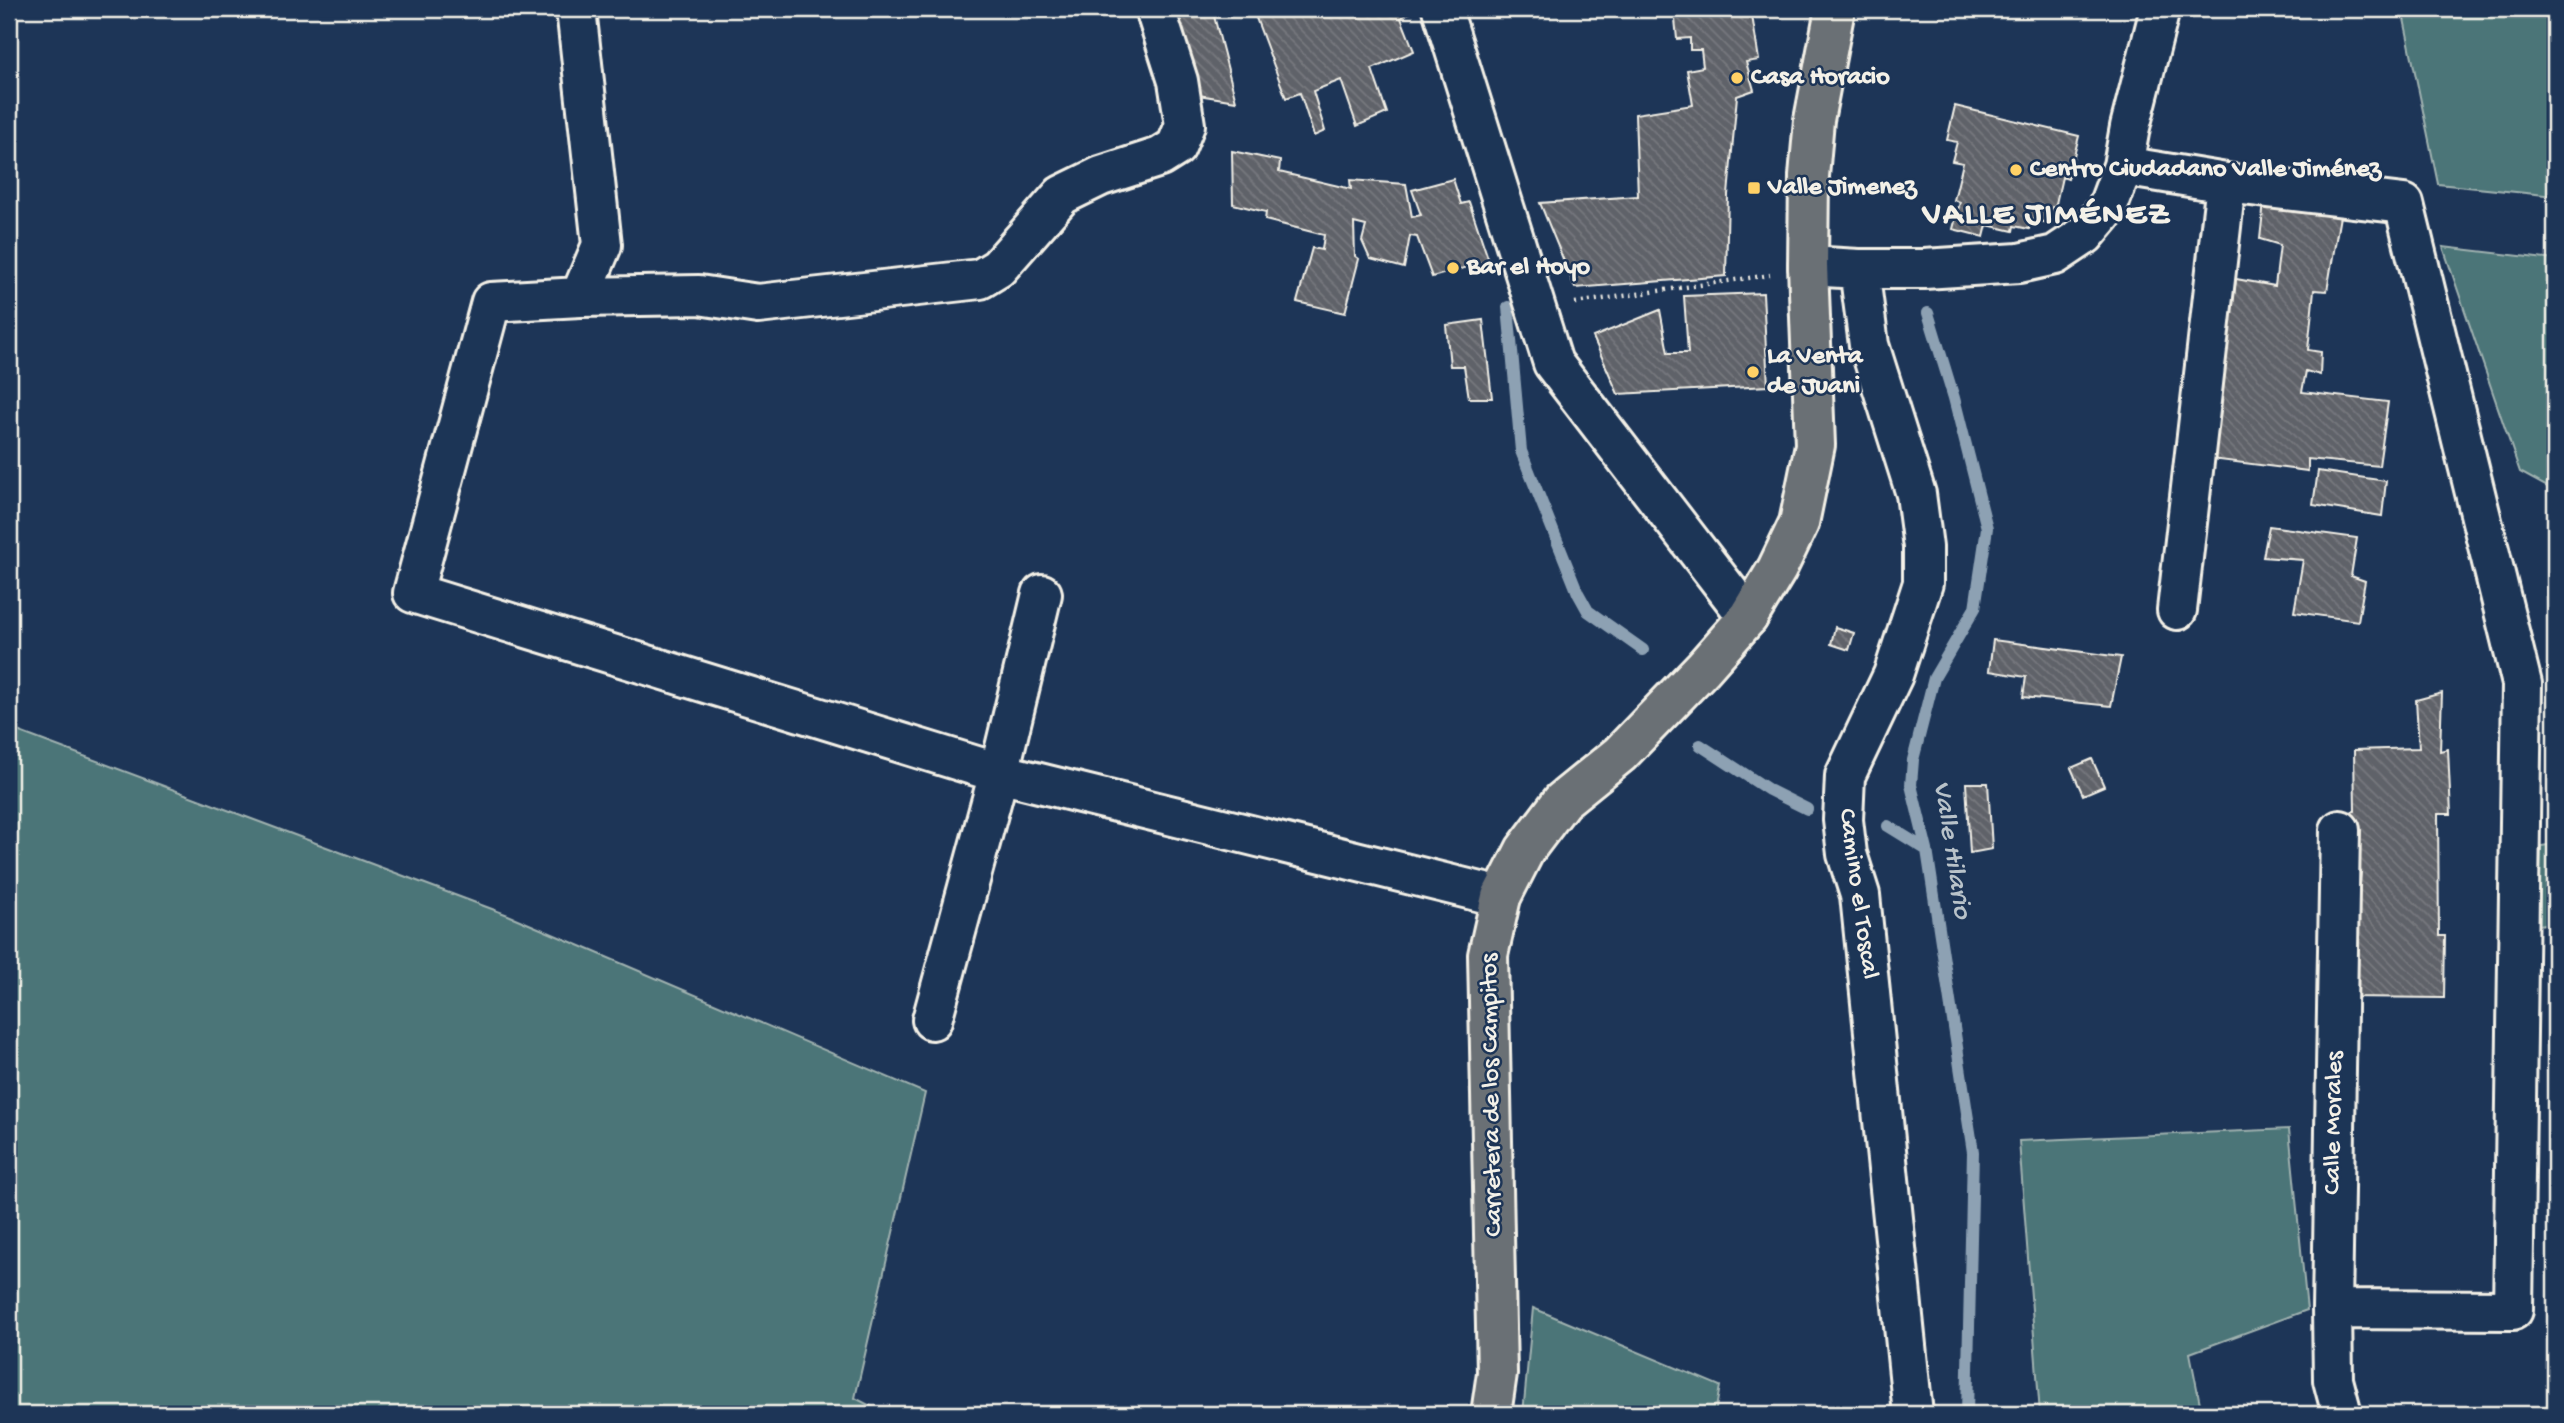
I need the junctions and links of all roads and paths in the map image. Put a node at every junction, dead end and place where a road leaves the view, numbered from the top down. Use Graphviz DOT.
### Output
graph roads {
  1 [pos="576,9"];
  2 [pos="1154,9"];
  3 [pos="1442,9"];
  4 [pos="1835,9"];
  5 [pos="2160,9"];
  6 [pos="2123,166"];
  7 [pos="2226,183"];
  8 [pos="1808,266"];
  9 [pos="1859,269"];
  10 [pos="580,297"];
  11 [pos="1536,308"];
  12 [pos="1042,594"];
  13 [pos="2177,610"];
  14 [pos="1748,617"];
  15 [pos="999,773"];
  16 [pos="2340,830"];
  17 [pos="1501,897"];
  18 [pos="932,1020"];
  19 [pos="2332,1309"];
  20 [pos="1491,1414"];
  21 [pos="1913,1414"];
  22 [pos="2342,1414"];
  1 -- 10 [label="street"];
  2 -- 10 [label="street"];
  3 -- 11 [label="street"];
  4 -- 8 [label="main road, Carretera de los Campitos"];
  5 -- 6 [label="street"];
  6 -- 7 [label="street"];
  6 -- 9 [label="street"];
  7 -- 13 [label="street"];
  7 -- 19 [label="street"];
  8 -- 9 [label="street"];
  8 -- 11 [label="path"];
  8 -- 14 [label="main road, Carretera de los Campitos"];
  9 -- 21 [label="street, Camino el Toscal"];
  10 -- 15 [label="street"];
  11 -- 14 [label="street"];
  12 -- 15 [label="street"];
  14 -- 17 [label="main road, Carretera de los Campitos"];
  15 -- 17 [label="street"];
  15 -- 18 [label="street"];
  16 -- 19 [label="street, Calle Morales"];
  17 -- 20 [label="main road, Carretera de los Campitos"];
  19 -- 22 [label="street, Calle Morales"];
}
